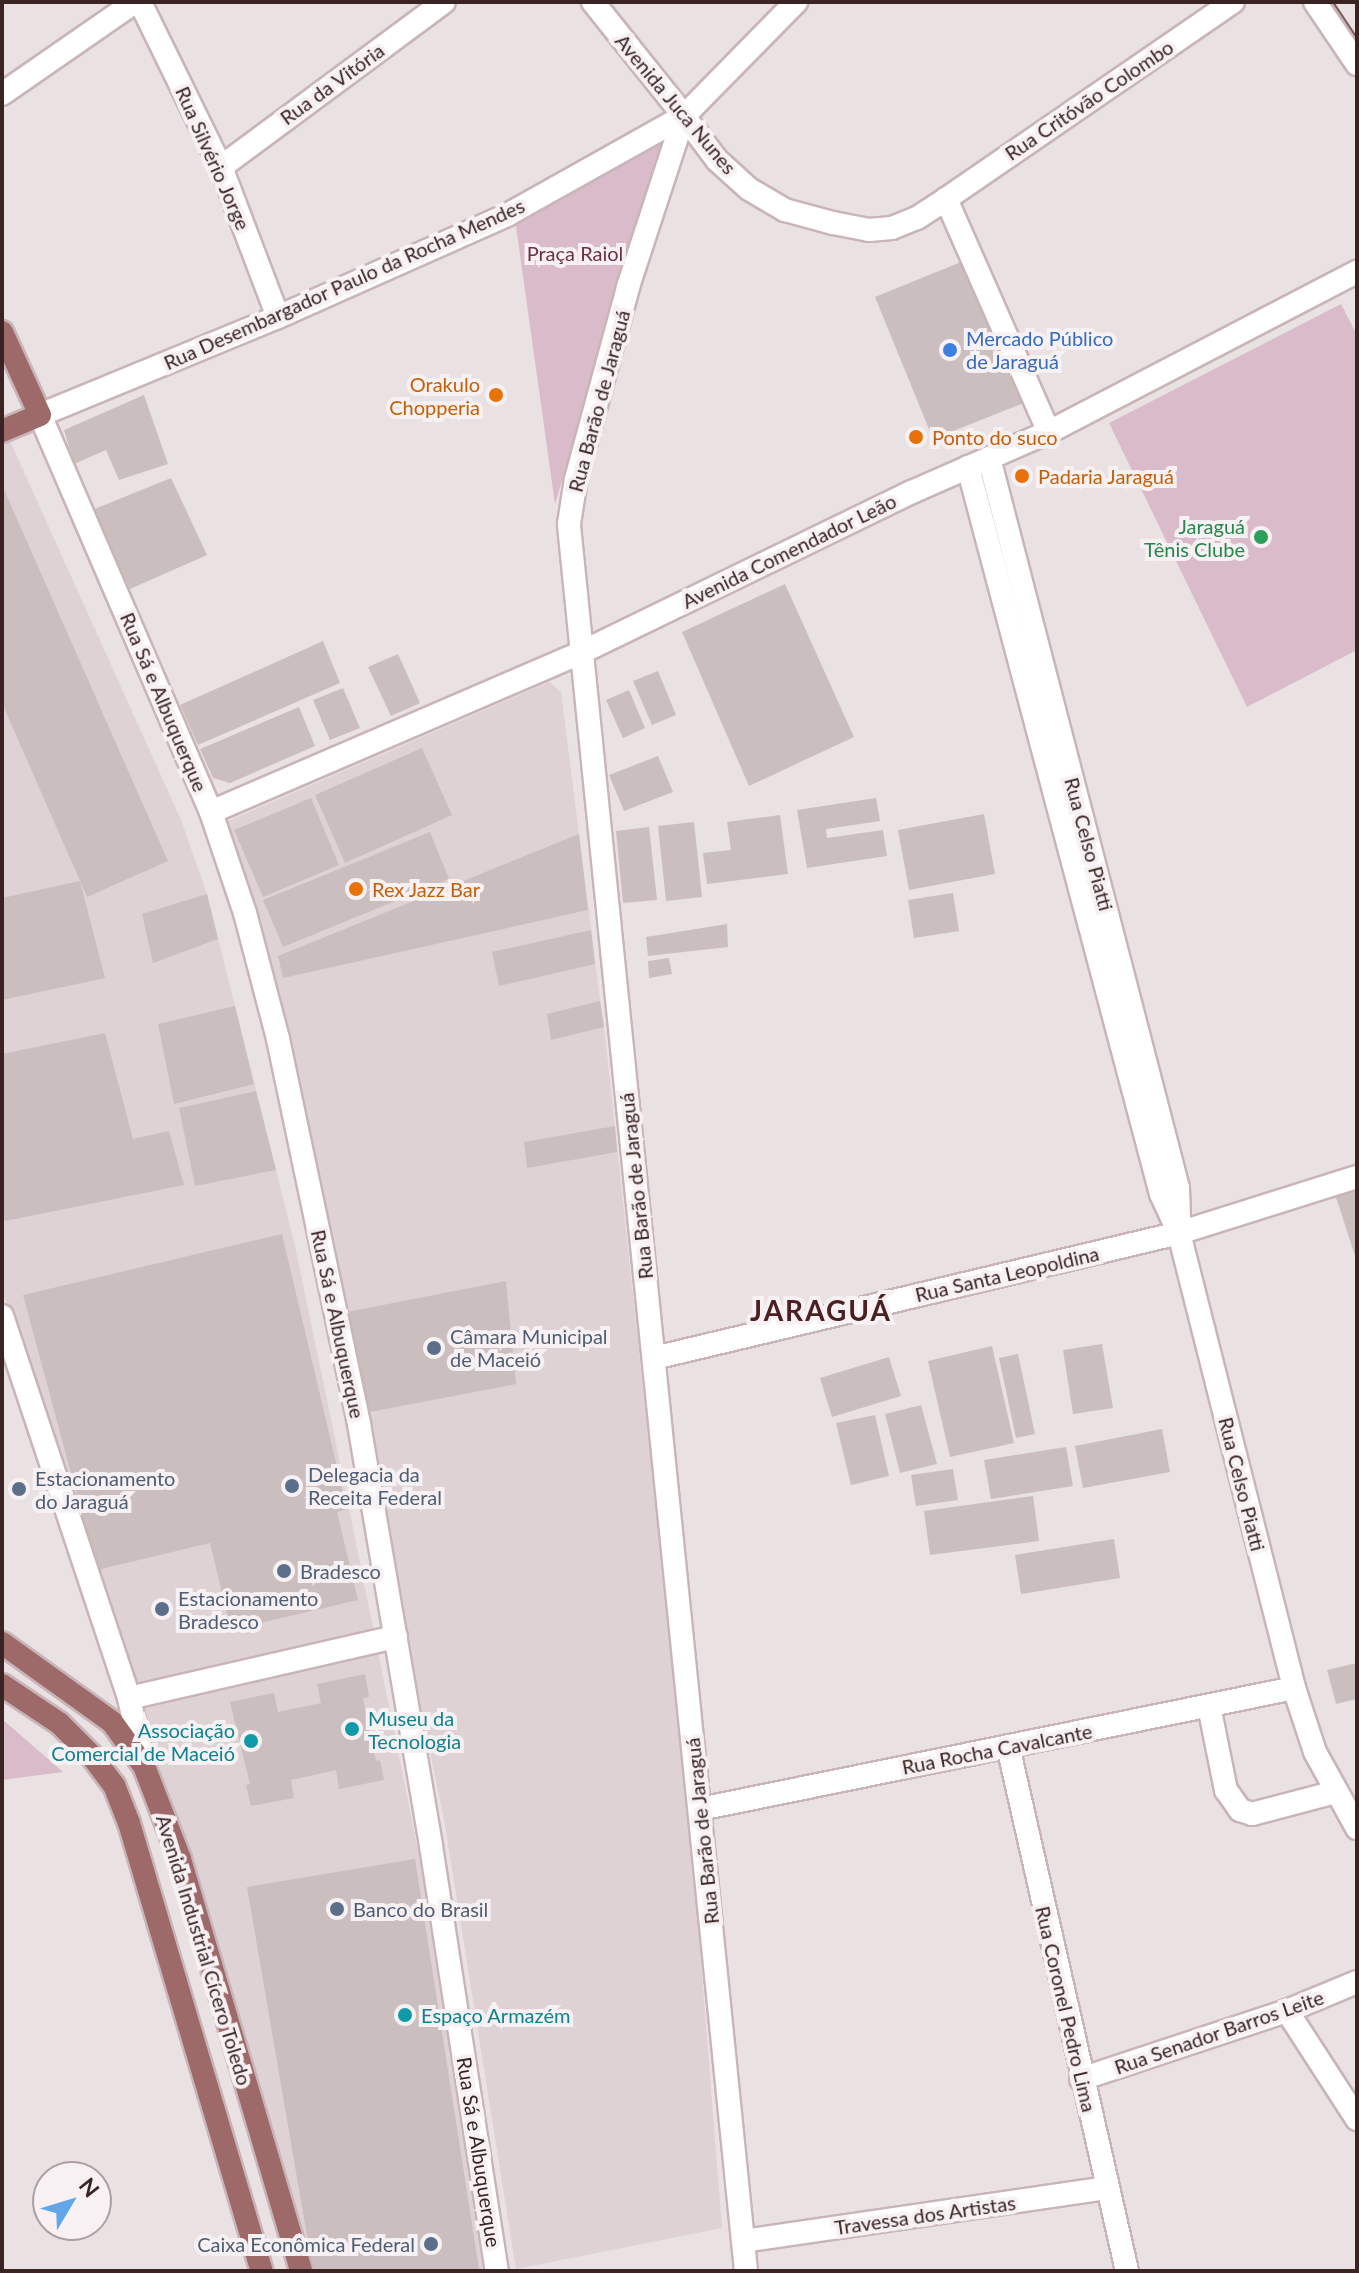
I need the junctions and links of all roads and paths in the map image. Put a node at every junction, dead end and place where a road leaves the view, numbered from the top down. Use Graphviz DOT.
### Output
graph roads {
  1 [pos="137,2"];
  2 [pos="444,2"];
  3 [pos="593,2"];
  4 [pos="796,2"];
  5 [pos="1233,2"];
  6 [pos="1315,2"];
  7 [pos="1357,64"];
  8 [pos="2,94"];
  9 [pos="684,116"];
  10 [pos="221,167"];
  11 [pos="946,199"];
  12 [pos="1357,272"];
  13 [pos="278,317"];
  14 [pos="2,332"];
  15 [pos="40,415"];
  16 [pos="2,431"];
  17 [pos="1049,432"];
  18 [pos="978,462"];
  19 [pos="580,653"];
  20 [pos="211,812"];
  21 [pos="1357,1177"];
  22 [pos="1179,1233"];
  23 [pos="2,1316"];
  24 [pos="654,1358"];
  25 [pos="396,1637"];
  26 [pos="2,1643"];
  27 [pos="2,1685"];
  28 [pos="1294,1688"];
  29 [pos="129,1698"];
  30 [pos="1209,1706"];
  31 [pos="1008,1746"];
  32 [pos="144,1766"];
  33 [pos="1335,1792"];
  34 [pos="700,1809"];
  35 [pos="1357,1828"];
  36 [pos="1357,1982"];
  37 [pos="1287,2011"];
  38 [pos="1081,2079"];
  39 [pos="1357,2119"];
  40 [pos="1107,2188"];
  41 [pos="743,2241"];
  42 [pos="741,2270"];
  43 [pos="262,2271"];
  44 [pos="301,2271"];
  45 [pos="497,2271"];
  46 [pos="1127,2271"];
  1 -- 8 [label="street"];
  1 -- 10 [label="street, Rua Silvério Jorge"];
  2 -- 10 [label="street, Rua da Vitória"];
  3 -- 9 [label="street, Avenida Juca Nunes"];
  4 -- 9 [label="street"];
  5 -- 11 [label="street, Rua Critóvão Colombo"];
  6 -- 7 [label="street"];
  9 -- 11 [label="street, Avenida Juca Nunes"];
  9 -- 13 [label="street, Rua Desembargador Paulo da Rocha Mendes"];
  9 -- 19 [label="street, Rua Barão de Jaraguá"];
  10 -- 13 [label="street, Rua Silvério Jorge"];
  11 -- 17 [label="street"];
  12 -- 17 [label="street, Avenida Comendador Leão"];
  13 -- 15 [label="street, Rua Desembargador Paulo da Rocha Mendes"];
  14 -- 15 [label="main road"];
  15 -- 16 [label="main road"];
  15 -- 20 [label="street, Rua Sá e Albuquerque"];
  17 -- 18 [label="street, Avenida Comendador Leão"];
  18 -- 19 [label="street, Avenida Comendador Leão"];
  18 -- 22 [label="street, Rua Celso Piatti"];
  19 -- 20 [label="street, Avenida Comendador Leão"];
  19 -- 24 [label="street, Rua Barão de Jaraguá"];
  20 -- 25 [label="street, Rua Sá e Albuquerque"];
  21 -- 22 [label="street, Rua Santa Leopoldina"];
  22 -- 24 [label="street, Rua Santa Leopoldina"];
  22 -- 28 [label="street, Rua Celso Piatti"];
  23 -- 29 [label="street"];
  24 -- 34 [label="street, Rua Barão de Jaraguá"];
  25 -- 29 [label="street"];
  25 -- 45 [label="street, Rua Sá e Albuquerque"];
  26 -- 32 [label="main road, Avenida Industrial Cícero Toledo"];
  27 -- 43 [label="main road, Avenida Industrial Cícero Toledo"];
  28 -- 30 [label="street, Rua Rocha Cavalcante"];
  28 -- 33 [label="street, Rua Celso Piatti"];
  29 -- 32 [label="street"];
  30 -- 31 [label="street, Rua Rocha Cavalcante"];
  30 -- 33 [label="street"];
  31 -- 34 [label="street, Rua Rocha Cavalcante"];
  31 -- 38 [label="street, Rua Coronel Pedro Lima"];
  32 -- 44 [label="main road, Avenida Industrial Cícero Toledo"];
  33 -- 35 [label="street, Rua Celso Piatti"];
  34 -- 41 [label="street, Rua Barão de Jaraguá"];
  36 -- 37 [label="street, Rua Senador Barros Leite"];
  37 -- 38 [label="street, Rua Senador Barros Leite"];
  37 -- 39 [label="street"];
  38 -- 40 [label="street, Rua Coronel Pedro Lima"];
  40 -- 41 [label="street, Travessa dos Artistas"];
  40 -- 46 [label="street, Rua Coronel Pedro Lima"];
  41 -- 42 [label="street, Rua Barão de Jaraguá"];
}
